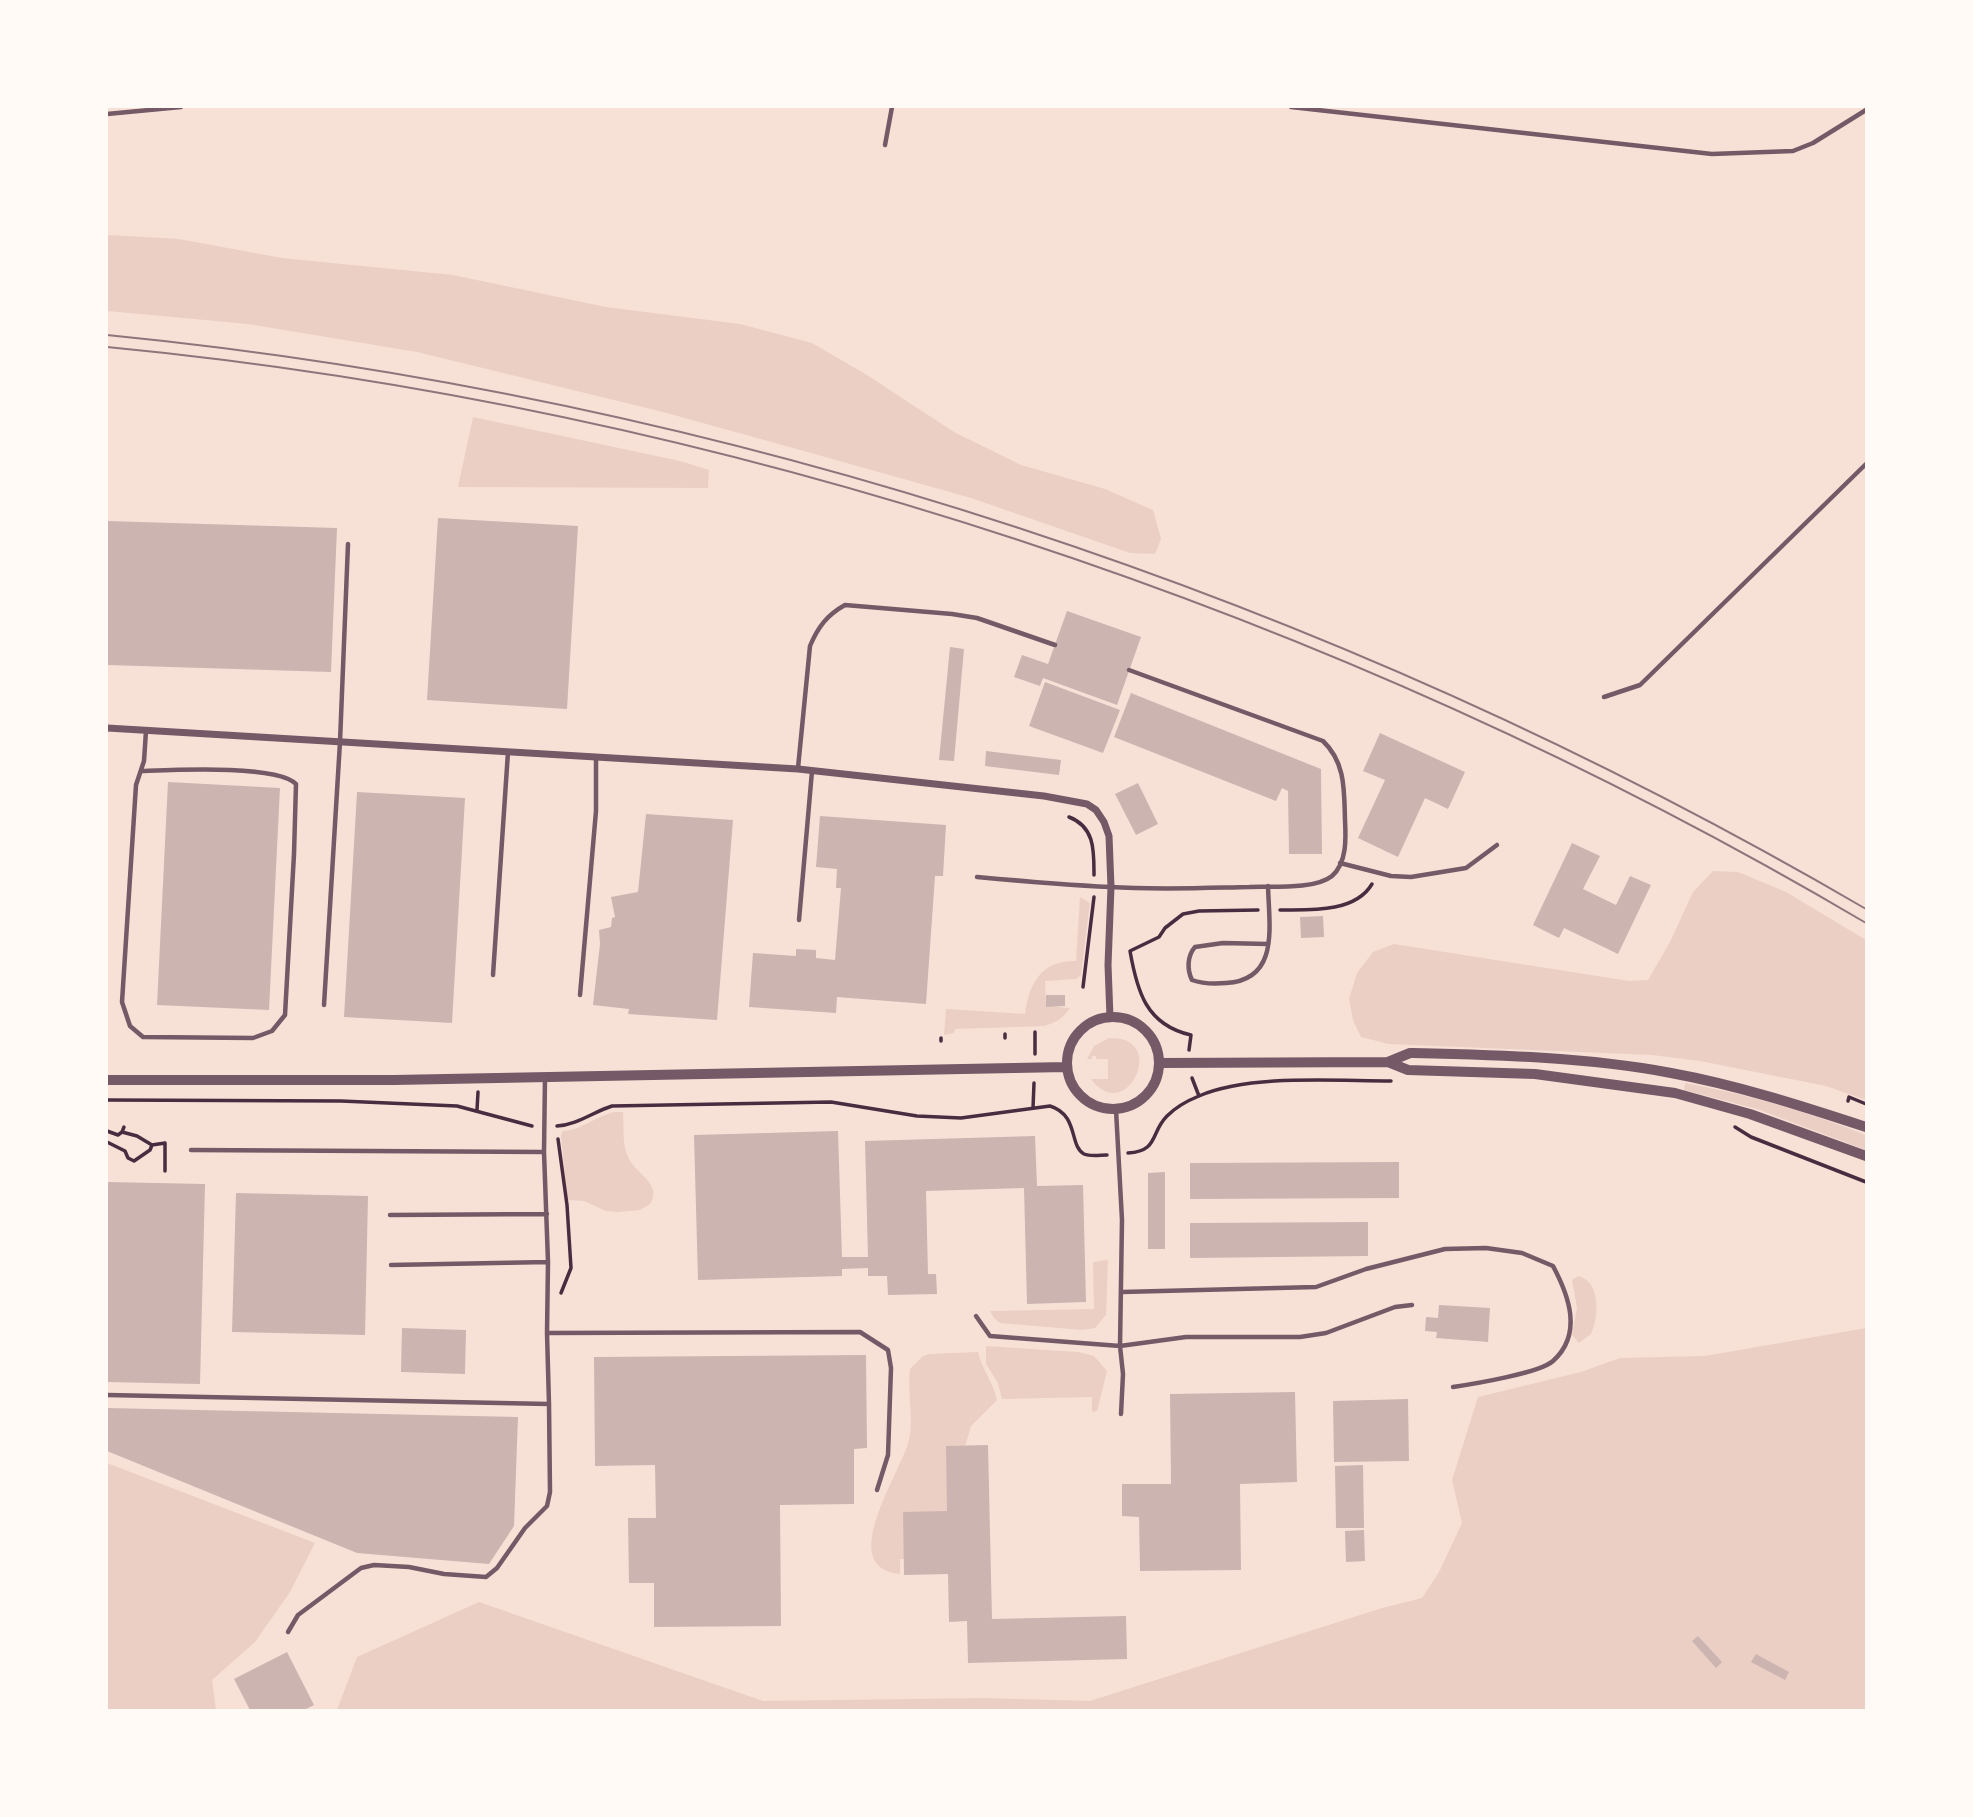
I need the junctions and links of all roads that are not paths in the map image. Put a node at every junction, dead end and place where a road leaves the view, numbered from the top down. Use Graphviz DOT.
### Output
graph roads {
  1 [pos="181,107"];
  2 [pos="892,107"];
  3 [pos="1291,107"];
  4 [pos="1866,110"];
  5 [pos="107,114"];
  6 [pos="885,145"];
  7 [pos="1866,464"];
  8 [pos="348,544"];
  9 [pos="1055,645"];
  10 [pos="1129,670"];
  11 [pos="1604,697"];
  12 [pos="107,728"];
  13 [pos="146,730"];
  14 [pos="340,742"];
  15 [pos="508,752"];
  16 [pos="596,757"];
  17 [pos="798,769"];
  18 [pos="141,771"];
  19 [pos="812,771"];
  20 [pos="1497,845"];
  21 [pos="1340,863"];
  22 [pos="977,877"];
  23 [pos="1268,886"];
  24 [pos="1111,887"];
  25 [pos="799,920"];
  26 [pos="1268,944"];
  27 [pos="493,975"];
  28 [pos="580,995"];
  29 [pos="324,1005"];
  30 [pos="1110,1017"];
  31 [pos="1388,1062"];
  32 [pos="1159,1063"];
  33 [pos="1066,1067"];
  34 [pos="545,1077"];
  35 [pos="107,1080"];
  36 [pos="1115,1110"];
  37 [pos="1866,1127"];
  38 [pos="191,1150"];
  39 [pos="544,1152"];
  40 [pos="1866,1156"];
  41 [pos="547,1214"];
  42 [pos="390,1215"];
  43 [pos="548,1262"];
  44 [pos="391,1265"];
  45 [pos="1122,1292"];
  46 [pos="1412,1305"];
  47 [pos="976,1316"];
  48 [pos="547,1333"];
  49 [pos="1120,1346"];
  50 [pos="1453,1387"];
  51 [pos="107,1395"];
  52 [pos="548,1404"];
  53 [pos="1121,1414"];
  54 [pos="877,1490"];
  55 [pos="288,1632"];
  1 -- 5 [label="lane"];
  2 -- 6 [label="lane"];
  3 -- 4 [label="lane"];
  7 -- 11 [label="lane"];
  8 -- 14 [label="lane"];
  9 -- 17 [label="lane"];
  10 -- 21 [label="lane"];
  12 -- 13 [label="street"];
  13 -- 14 [label="street"];
  13 -- 18 [label="lane"];
  14 -- 15 [label="street"];
  14 -- 29 [label="lane"];
  15 -- 16 [label="street"];
  15 -- 27 [label="lane"];
  16 -- 17 [label="street"];
  16 -- 28 [label="lane"];
  17 -- 19 [label="street"];
  18 -- 18 [label="lane"];
  19 -- 24 [label="street"];
  19 -- 25 [label="lane"];
  20 -- 21 [label="lane"];
  21 -- 23 [label="lane"];
  22 -- 24 [label="lane"];
  23 -- 24 [label="lane"];
  23 -- 26 [label="lane"];
  24 -- 30 [label="street"];
  26 -- 26 [label="lane"];
  30 -- 32 [label="street"];
  30 -- 33 [label="street"];
  31 -- 32 [label="street"];
  31 -- 37 [label="street"];
  31 -- 40 [label="street"];
  32 -- 36 [label="street"];
  33 -- 34 [label="street"];
  33 -- 36 [label="street"];
  34 -- 35 [label="street"];
  34 -- 39 [label="lane"];
  36 -- 45 [label="lane"];
  38 -- 39 [label="lane"];
  39 -- 41 [label="lane"];
  41 -- 42 [label="lane"];
  41 -- 43 [label="lane"];
  43 -- 44 [label="lane"];
  43 -- 48 [label="lane"];
  45 -- 49 [label="lane"];
  45 -- 50 [label="lane"];
  46 -- 49 [label="lane"];
  47 -- 49 [label="lane"];
  48 -- 52 [label="lane"];
  48 -- 54 [label="lane"];
  49 -- 53 [label="lane"];
  51 -- 52 [label="lane"];
  52 -- 55 [label="lane"];
}
